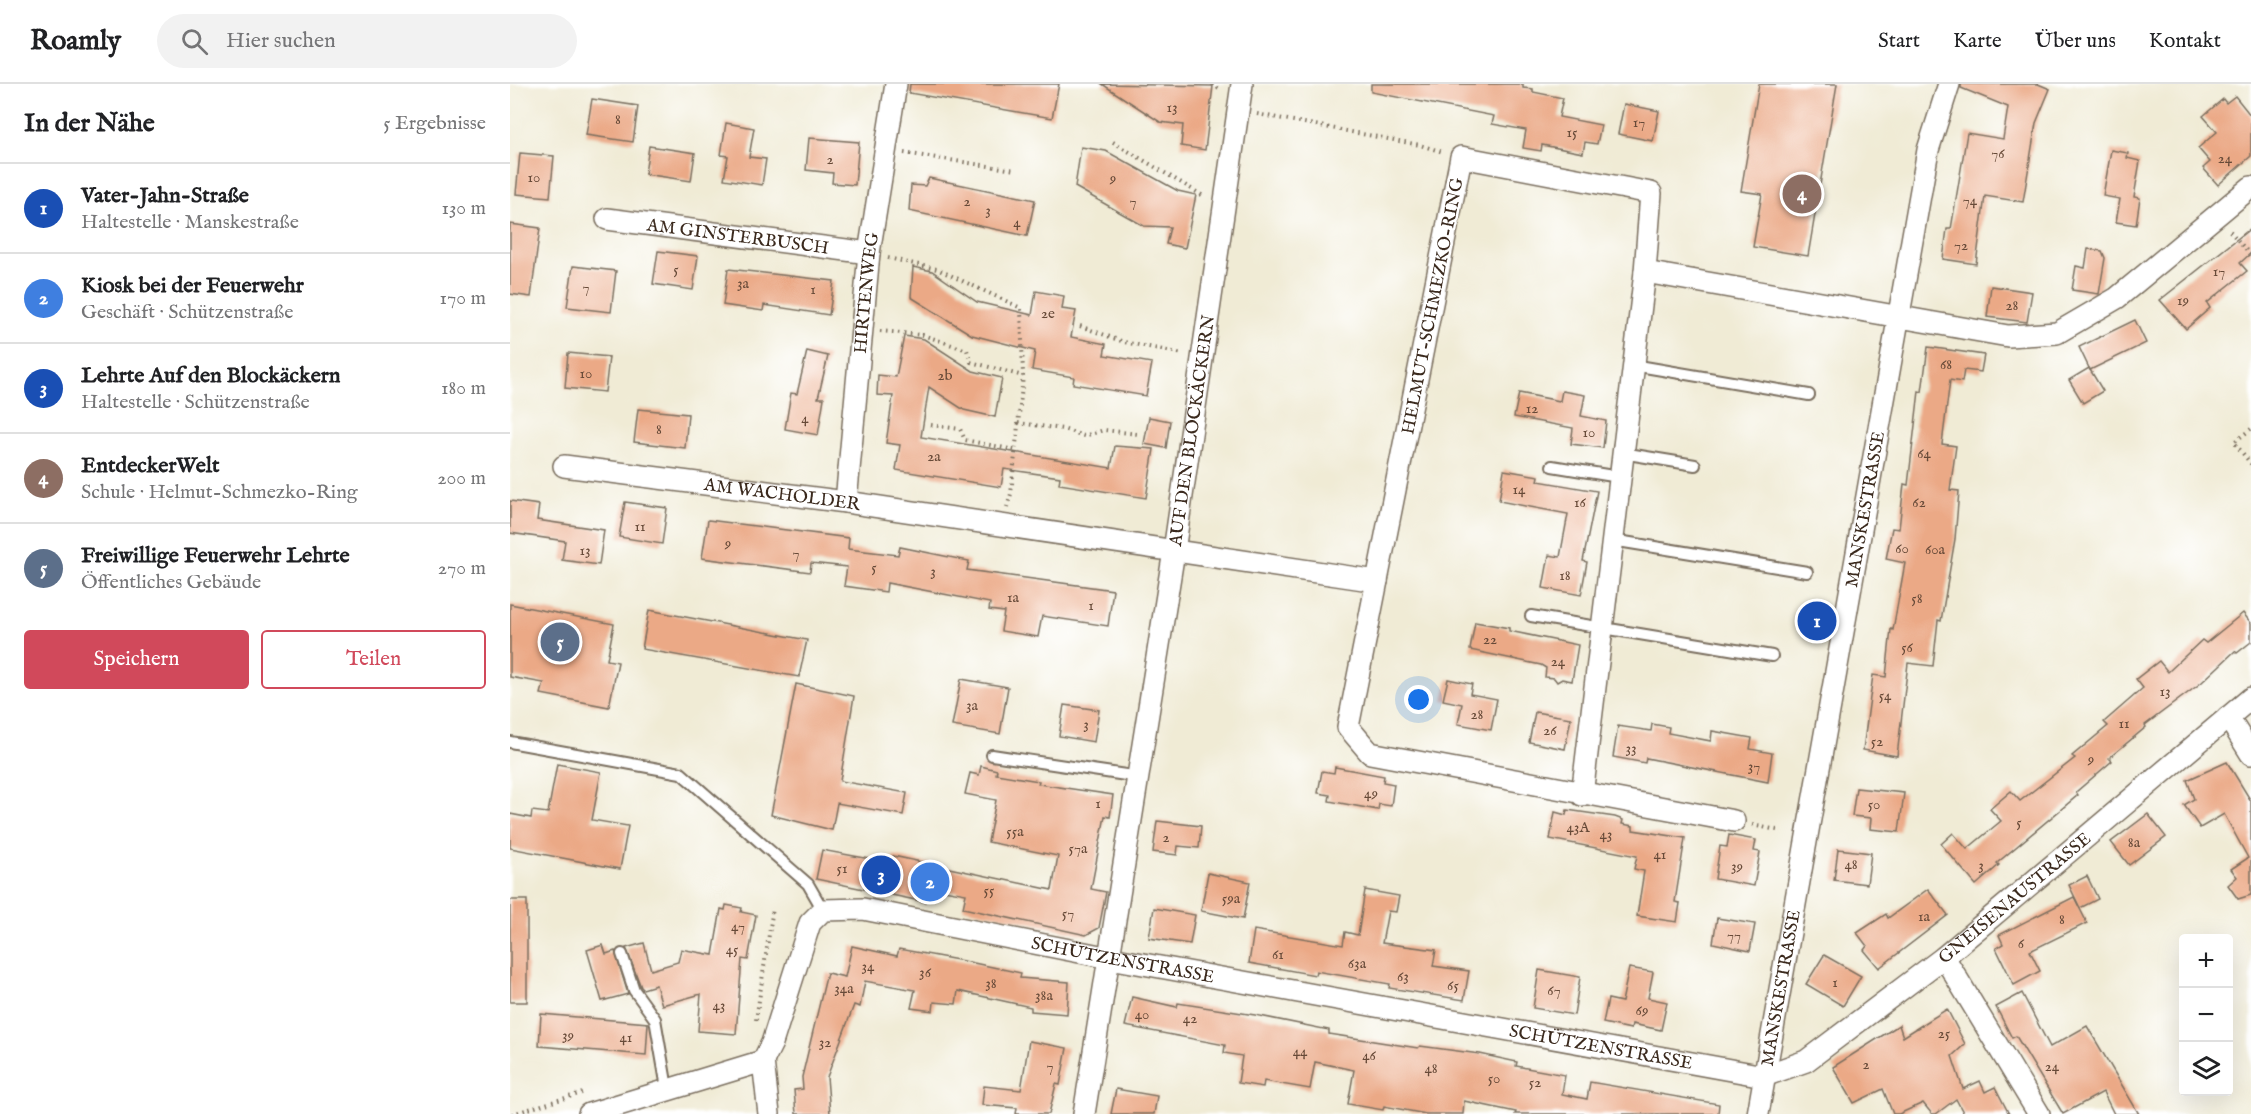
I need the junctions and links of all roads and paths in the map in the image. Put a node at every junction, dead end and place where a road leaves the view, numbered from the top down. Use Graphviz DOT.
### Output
graph roads {
  1 [pos="896,84"];
  2 [pos="1242,84"];
  3 [pos="1949,84"];
  4 [pos="1238,111"];
  5 [pos="1113,142"];
  6 [pos="886,150"];
  7 [pos="1461,157"];
  8 [pos="1016,170"];
  9 [pos="2251,187"];
  10 [pos="1224,208"];
  11 [pos="2215,215"];
  12 [pos="607,219"];
  13 [pos="869,254"];
  14 [pos="2251,256"];
  15 [pos="1645,272"];
  16 [pos="1899,317"];
  17 [pos="1080,326"];
  18 [pos="862,329"];
  19 [pos="1202,358"];
  20 [pos="1633,365"];
  21 [pos="1023,376"];
  22 [pos="1809,394"];
  23 [pos="1018,423"];
  24 [pos="931,425"];
  25 [pos="2251,429"];
  26 [pos="1138,434"];
  27 [pos="1016,450"];
  28 [pos="1622,453"];
  29 [pos="2251,464"];
  30 [pos="1695,465"];
  31 [pos="564,466"];
  32 [pos="1552,466"];
  33 [pos="1619,477"];
  34 [pos="846,502"];
  35 [pos="1002,525"];
  36 [pos="1612,540"];
  37 [pos="1174,551"];
  38 [pos="1807,572"];
  39 [pos="1377,580"];
  40 [pos="1531,616"];
  41 [pos="1601,628"];
  42 [pos="1773,656"];
  43 [pos="2251,698"];
  44 [pos="2229,717"];
  45 [pos="510,742"];
  46 [pos="2251,754"];
  47 [pos="992,755"];
  48 [pos="1139,777"];
  49 [pos="1582,795"];
  50 [pos="1734,821"];
  51 [pos="773,908"];
  52 [pos="823,910"];
  53 [pos="621,954"];
  54 [pos="1944,957"];
  55 [pos="1110,958"];
  56 [pos="755,1025"];
  57 [pos="763,1061"];
  58 [pos="1764,1076"];
  59 [pos="667,1088"];
  60 [pos="589,1114"];
  61 [pos="769,1114"];
  62 [pos="1084,1114"];
  63 [pos="1758,1114"];
  64 [pos="2039,1114"];
  1 -- 6 [label="street, HIRTENWEG"];
  2 -- 4 [label="street, AUF DEN BLOCKÄCKERN"];
  3 -- 16 [label="street, MANSKESTRASSE"];
  4 -- 7 [label="path"];
  4 -- 10 [label="street, AUF DEN BLOCKÄCKERN"];
  5 -- 10 [label="path"];
  6 -- 8 [label="path"];
  6 -- 13 [label="street, HIRTENWEG"];
  7 -- 15 [label="street, HELMUT-SCHMEZKO-RING"];
  7 -- 39 [label="street, HELMUT-SCHMEZKO-RING"];
  9 -- 11 [label="street"];
  10 -- 19 [label="street, AUF DEN BLOCKÄCKERN"];
  11 -- 14 [label="path"];
  11 -- 16 [label="street"];
  12 -- 13 [label="street, AM GINSTERBUSCH"];
  13 -- 18 [label="street, HIRTENWEG"];
  13 -- 21 [label="path"];
  15 -- 16 [label="street"];
  15 -- 20 [label="street, HELMUT-SCHMEZKO-RING"];
  16 -- 58 [label="street, MANSKESTRASSE"];
  17 -- 19 [label="path"];
  18 -- 21 [label="path"];
  18 -- 34 [label="street, HIRTENWEG"];
  19 -- 37 [label="street, AUF DEN BLOCKÄCKERN"];
  20 -- 22 [label="lane"];
  20 -- 28 [label="street, HELMUT-SCHMEZKO-RING"];
  21 -- 23 [label="path"];
  23 -- 26 [label="path"];
  23 -- 27 [label="path"];
  24 -- 27 [label="path"];
  25 -- 29 [label="path"];
  27 -- 35 [label="path"];
  28 -- 30 [label="lane"];
  28 -- 33 [label="street, HELMUT-SCHMEZKO-RING"];
  31 -- 34 [label="street, AM WACHOLDER"];
  32 -- 33 [label="lane"];
  33 -- 36 [label="street, HELMUT-SCHMEZKO-RING"];
  34 -- 35 [label="street, AM WACHOLDER"];
  35 -- 37 [label="street, AM WACHOLDER"];
  36 -- 38 [label="lane"];
  36 -- 41 [label="street, HELMUT-SCHMEZKO-RING"];
  37 -- 39 [label="street"];
  37 -- 48 [label="street, AUF DEN BLOCKÄCKERN"];
  39 -- 49 [label="street, HELMUT-SCHMEZKO-RING"];
  40 -- 41 [label="lane"];
  41 -- 42 [label="lane"];
  41 -- 49 [label="street, HELMUT-SCHMEZKO-RING"];
  43 -- 44 [label="street, GNEISENAUSTRASSE"];
  44 -- 46 [label="street"];
  44 -- 54 [label="street, GNEISENAUSTRASSE"];
  45 -- 52 [label="lane"];
  47 -- 48 [label="lane"];
  48 -- 55 [label="street, AUF DEN BLOCKÄCKERN"];
  49 -- 50 [label="street, HELMUT-SCHMEZKO-RING"];
  51 -- 56 [label="path"];
  52 -- 55 [label="street, SCHÜTZENSTRASSE"];
  52 -- 57 [label="street"];
  53 -- 59 [label="lane"];
  54 -- 58 [label="street, GNEISENAUSTRASSE"];
  54 -- 64 [label="street"];
  55 -- 58 [label="street, SCHÜTZENSTRASSE"];
  55 -- 62 [label="street, AUF DEN BLOCKÄCKERN"];
  57 -- 59 [label="street"];
  57 -- 61 [label="street"];
  58 -- 63 [label="street, MANSKESTRASSE"];
  59 -- 60 [label="street"];
}
